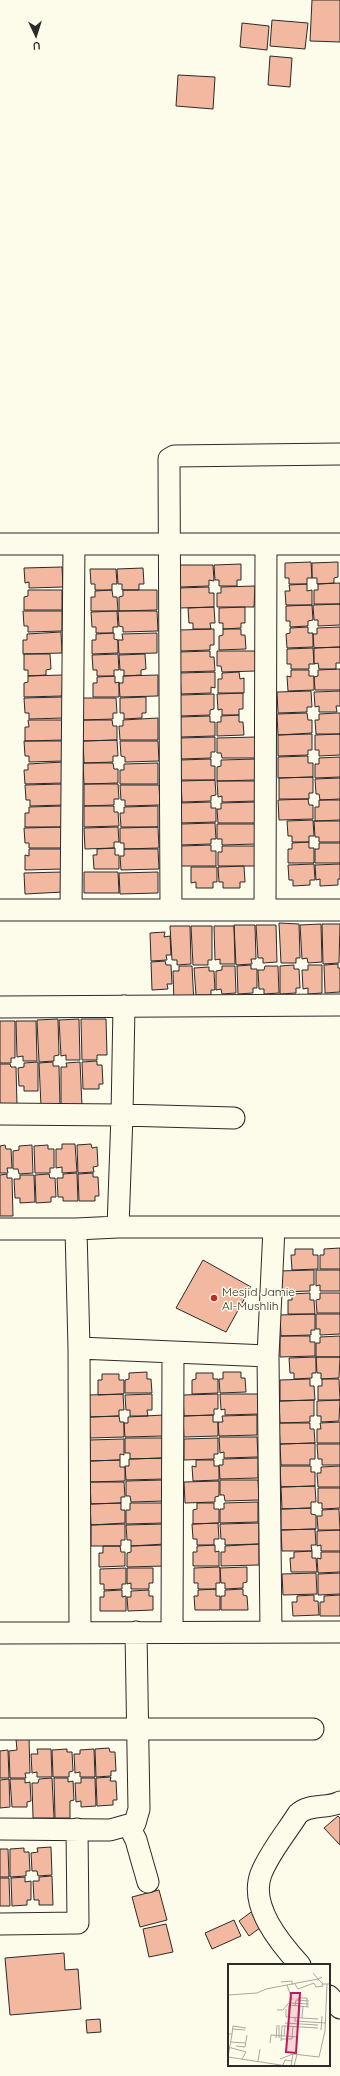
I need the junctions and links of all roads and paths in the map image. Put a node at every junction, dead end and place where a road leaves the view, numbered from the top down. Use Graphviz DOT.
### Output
graph roads {
  1 [pos="340,454"];
  2 [pos="0,544"];
  3 [pos="74,544"];
  4 [pos="169,544"];
  5 [pos="266,544"];
  6 [pos="340,544"];
  7 [pos="0,910"];
  8 [pos="71,910"];
  9 [pos="171,910"];
  10 [pos="265,910"];
  11 [pos="340,910"];
  12 [pos="340,1005"];
  13 [pos="124,1006"];
  14 [pos="0,1007"];
  15 [pos="0,1114"];
  16 [pos="122,1115"];
  17 [pos="234,1118"];
  18 [pos="118,1227"];
  19 [pos="340,1227"];
  20 [pos="274,1228"];
  21 [pos="0,1229"];
  22 [pos="76,1230"];
  23 [pos="79,1348"];
  24 [pos="173,1353"];
  25 [pos="268,1356"];
  26 [pos="172,1631"];
  27 [pos="80,1632"];
  28 [pos="136,1632"];
  29 [pos="271,1632"];
  30 [pos="340,1632"];
  31 [pos="0,1633"];
  32 [pos="313,1728"];
  33 [pos="138,1729"];
  34 [pos="0,1730"];
  35 [pos="340,1802"];
  36 [pos="135,1823"];
  37 [pos="0,1830"];
  38 [pos="77,1830"];
  39 [pos="148,1882"];
  40 [pos="0,1924"];
  41 [pos="299,1964"];
  42 [pos="330,1997"];
  43 [pos="340,2008"];
  1 -- 4 [label="street"];
  2 -- 3 [label="street"];
  3 -- 4 [label="street"];
  3 -- 8 [label="street"];
  4 -- 5 [label="street"];
  4 -- 9 [label="street"];
  5 -- 6 [label="street"];
  5 -- 10 [label="street"];
  7 -- 8 [label="street"];
  8 -- 9 [label="street"];
  9 -- 10 [label="street"];
  10 -- 11 [label="street"];
  12 -- 13 [label="street"];
  13 -- 14 [label="street"];
  13 -- 16 [label="street"];
  15 -- 16 [label="street"];
  16 -- 17 [label="street"];
  16 -- 18 [label="street"];
  18 -- 20 [label="street"];
  18 -- 22 [label="street"];
  19 -- 20 [label="street"];
  20 -- 25 [label="street"];
  21 -- 22 [label="street"];
  22 -- 23 [label="street"];
  23 -- 24 [label="street"];
  23 -- 27 [label="street"];
  24 -- 25 [label="street"];
  24 -- 26 [label="street"];
  25 -- 29 [label="street"];
  26 -- 28 [label="street"];
  26 -- 29 [label="street"];
  27 -- 28 [label="street"];
  27 -- 31 [label="street"];
  28 -- 33 [label="street"];
  29 -- 30 [label="street"];
  32 -- 33 [label="street"];
  33 -- 34 [label="street"];
  33 -- 36 [label="street"];
  35 -- 41 [label="street"];
  36 -- 38 [label="street"];
  36 -- 39 [label="street"];
  37 -- 38 [label="street"];
  38 -- 40 [label="street"];
  42 -- 43 [label="street"];
}
